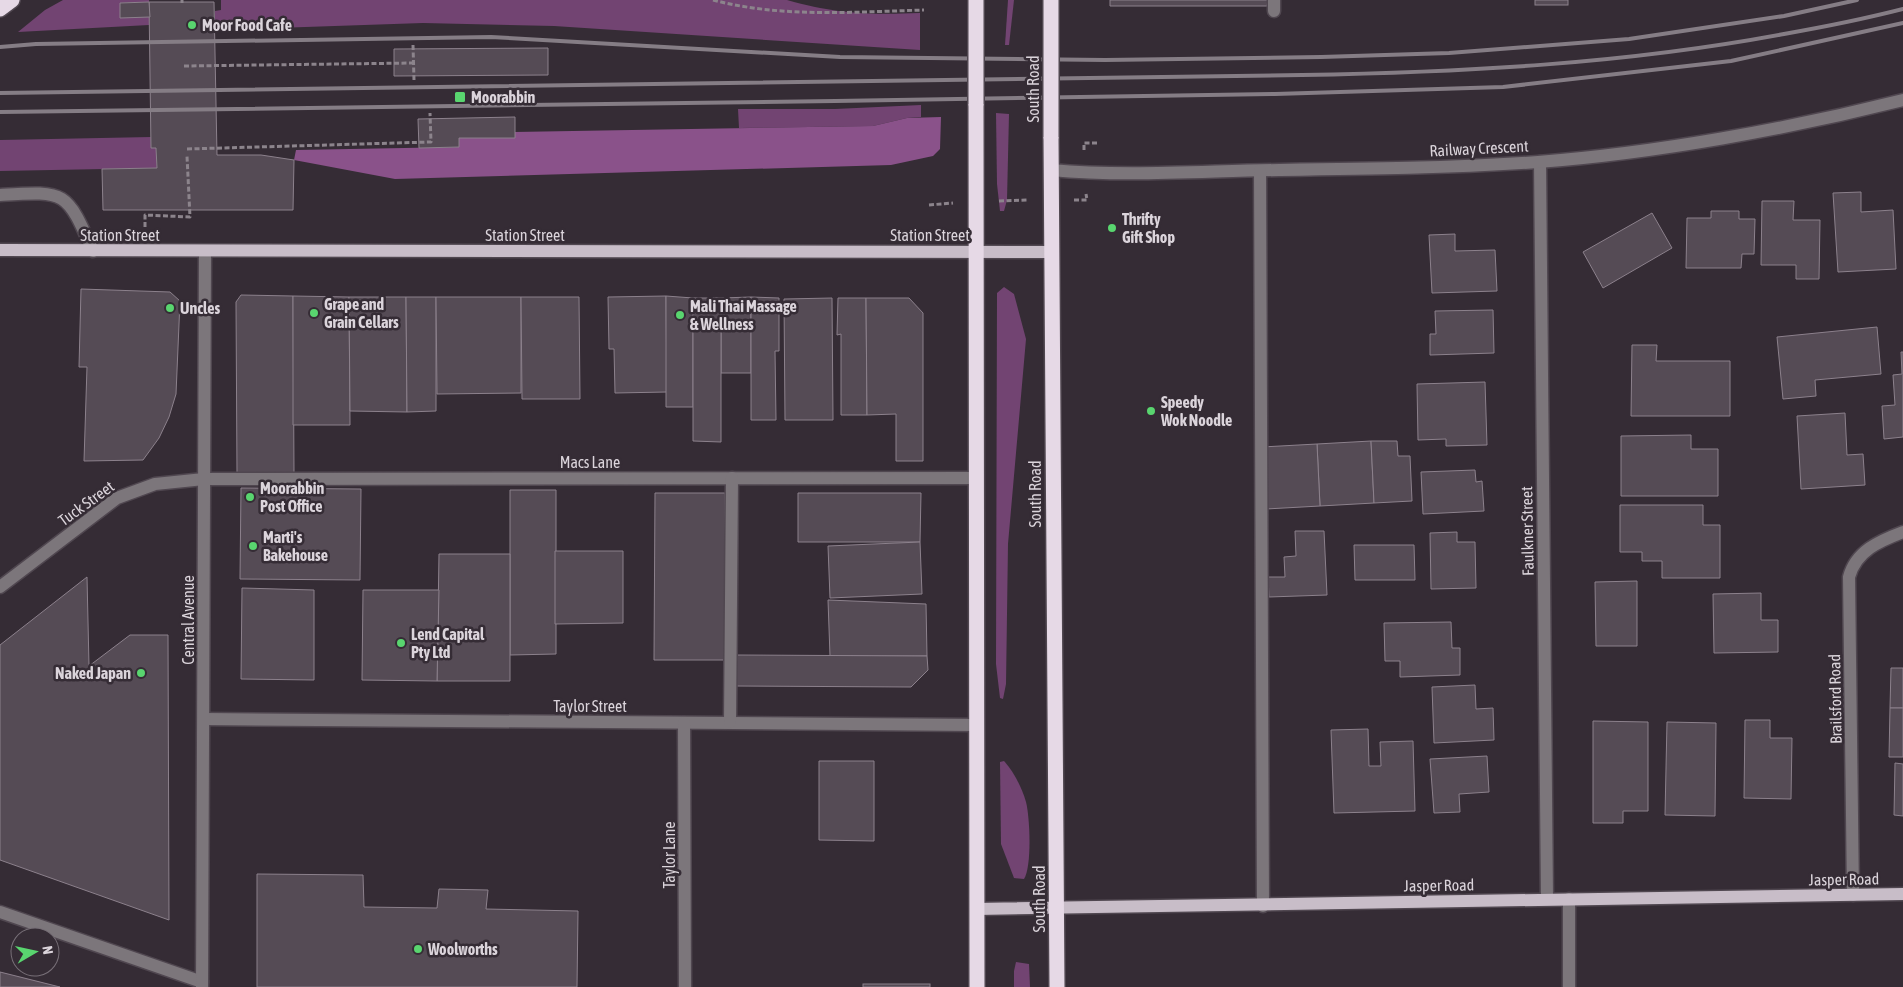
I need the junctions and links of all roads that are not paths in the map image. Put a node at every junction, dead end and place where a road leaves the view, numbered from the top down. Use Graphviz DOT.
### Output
graph roads {
  1 [pos="976,0"];
  2 [pos="1051,0"];
  3 [pos="1903,100"];
  4 [pos="1540,162"];
  5 [pos="1051,170"];
  6 [pos="1260,171"];
  7 [pos="0,195"];
  8 [pos="0,250"];
  9 [pos="93,251"];
  10 [pos="976,251"];
  11 [pos="205,252"];
  12 [pos="1051,252"];
  13 [pos="732,478"];
  14 [pos="976,478"];
  15 [pos="204,479"];
  16 [pos="1903,532"];
  17 [pos="0,587"];
  18 [pos="204,719"];
  19 [pos="730,722"];
  20 [pos="684,723"];
  21 [pos="975,725"];
  22 [pos="1903,894"];
  23 [pos="1853,895"];
  24 [pos="1547,899"];
  25 [pos="1569,899"];
  26 [pos="1263,906"];
  27 [pos="1056,908"];
  28 [pos="976,909"];
  29 [pos="0,912"];
  30 [pos="202,984"];
  31 [pos="685,987"];
  32 [pos="977,987"];
  33 [pos="1057,987"];
  34 [pos="1569,987"];
  1 -- 10 [label="highway, bridge"];
  2 -- 5 [label="highway, South Road, bridge"];
  3 -- 4 [label="street, Railway Crescent"];
  4 -- 6 [label="street, Railway Crescent"];
  4 -- 24 [label="street, Faulkner Street"];
  5 -- 6 [label="street, Railway Crescent"];
  5 -- 12 [label="highway, South Road"];
  6 -- 26 [label="street"];
  7 -- 9 [label="street"];
  8 -- 9 [label="main road, Station Street"];
  9 -- 11 [label="main road, Station Street"];
  10 -- 11 [label="main road, Station Street"];
  10 -- 12 [label="main road, Station Street"];
  10 -- 14 [label="highway"];
  11 -- 15 [label="street, Central Avenue"];
  12 -- 27 [label="highway, South Road"];
  13 -- 14 [label="street, Macs Lane"];
  13 -- 15 [label="street, Macs Lane"];
  13 -- 19 [label="street"];
  14 -- 21 [label="highway"];
  15 -- 17 [label="street, Tuck Street"];
  15 -- 18 [label="street, Central Avenue"];
  16 -- 23 [label="street, Brailsford Road"];
  18 -- 20 [label="street, Taylor Street"];
  18 -- 30 [label="street, Central Avenue"];
  19 -- 20 [label="street, Taylor Street"];
  19 -- 21 [label="street, Taylor Street"];
  20 -- 31 [label="street, Taylor Lane"];
  21 -- 28 [label="highway"];
  22 -- 23 [label="main road, Jasper Road"];
  23 -- 25 [label="main road, Jasper Road"];
  24 -- 25 [label="main road, Jasper Road"];
  24 -- 26 [label="main road, Jasper Road"];
  25 -- 34 [label="street"];
  26 -- 27 [label="main road, Jasper Road"];
  27 -- 28 [label="main road, Jasper Road"];
  27 -- 33 [label="highway, South Road"];
  28 -- 32 [label="highway"];
  29 -- 30 [label="street"];
}
